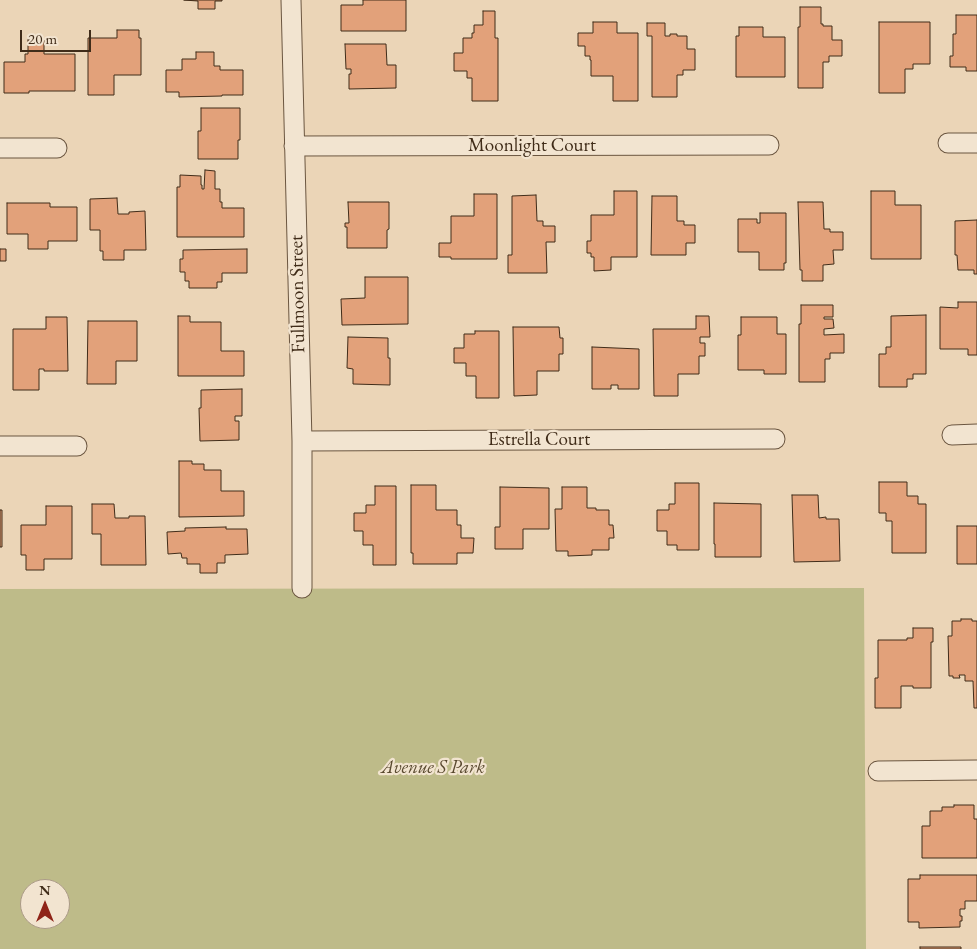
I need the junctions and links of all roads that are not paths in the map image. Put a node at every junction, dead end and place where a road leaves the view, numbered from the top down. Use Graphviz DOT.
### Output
graph roads {
  1 [pos="291,0"];
  2 [pos="948,143"];
  3 [pos="977,143"];
  4 [pos="769,145"];
  5 [pos="294,146"];
  6 [pos="0,148"];
  7 [pos="57,148"];
  8 [pos="977,434"];
  9 [pos="952,435"];
  10 [pos="775,439"];
  11 [pos="302,441"];
  12 [pos="0,446"];
  13 [pos="77,446"];
  14 [pos="302,588"];
  15 [pos="977,770"];
  16 [pos="878,771"];
  1 -- 5 [label="street, Fullmoon Street"];
  2 -- 3 [label="street"];
  4 -- 5 [label="street, Moonlight Court"];
  5 -- 11 [label="street, Fullmoon Street"];
  6 -- 7 [label="street"];
  8 -- 9 [label="street"];
  10 -- 11 [label="street, Estrella Court"];
  11 -- 14 [label="street, Fullmoon Street"];
  12 -- 13 [label="street"];
  15 -- 16 [label="street"];
}
